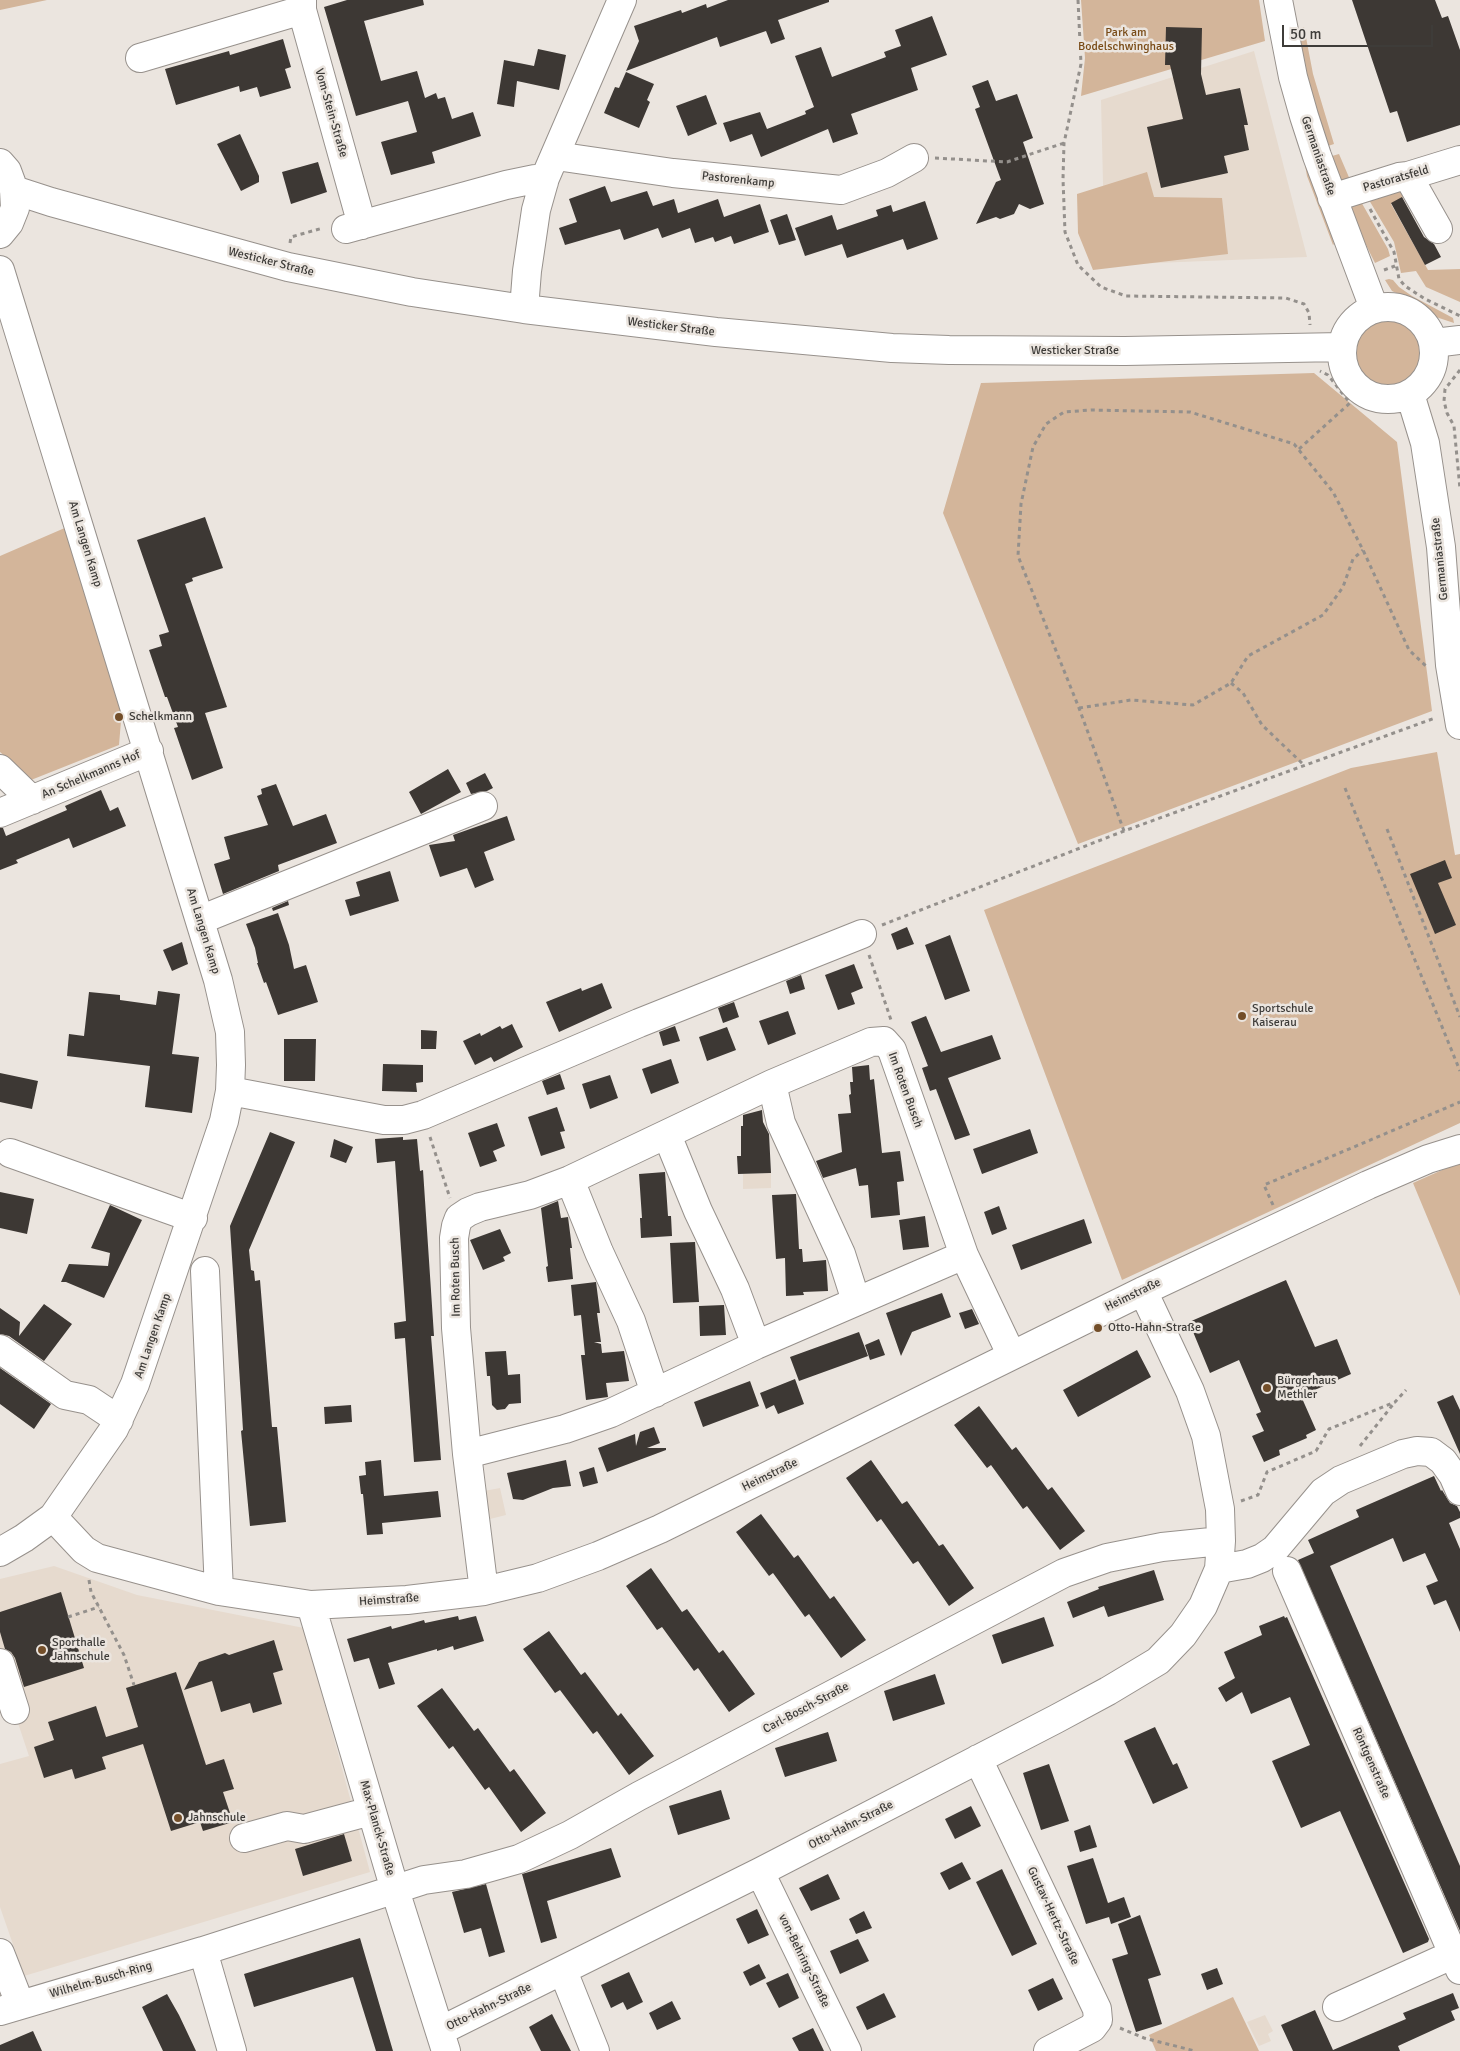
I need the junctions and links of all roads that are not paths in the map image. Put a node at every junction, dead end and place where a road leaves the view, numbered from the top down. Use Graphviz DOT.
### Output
graph roads {
  1 [pos="622,0"];
  2 [pos="1278,0"];
  3 [pos="302,5"];
  4 [pos="140,58"];
  5 [pos="556,156"];
  6 [pos="914,158"];
  7 [pos="1460,160"];
  8 [pos="0,163"];
  9 [pos="1408,176"];
  10 [pos="544,182"];
  11 [pos="14,190"];
  12 [pos="1332,198"];
  13 [pos="1438,229"];
  14 [pos="0,234"];
  15 [pos="0,270"];
  16 [pos="1374,308"];
  17 [pos="524,309"];
  18 [pos="1447,342"];
  19 [pos="1342,347"];
  20 [pos="1410,394"];
  21 [pos="1446,717"];
  22 [pos="149,751"];
  23 [pos="0,769"];
  24 [pos="32,800"];
  25 [pos="483,806"];
  26 [pos="0,813"];
  27 [pos="200,920"];
  28 [pos="862,934"];
  29 [pos="772,1084"];
  30 [pos="230,1091"];
  31 [pos="667,1135"];
  32 [pos="1460,1149"];
  33 [pos="10,1153"];
  34 [pos="570,1180"];
  35 [pos="193,1218"];
  36 [pos="964,1255"];
  37 [pos="205,1270"];
  38 [pos="1143,1291"];
  39 [pos="856,1301"];
  40 [pos="756,1345"];
  41 [pos="0,1349"];
  42 [pos="1011,1354"];
  43 [pos="655,1393"];
  44 [pos="119,1420"];
  45 [pos="466,1454"];
  46 [pos="1460,1491"];
  47 [pos="53,1517"];
  48 [pos="1221,1541"];
  49 [pos="0,1552"];
  50 [pos="1219,1569"];
  51 [pos="1287,1571"];
  52 [pos="219,1591"];
  53 [pos="484,1591"];
  54 [pos="311,1605"];
  55 [pos="0,1663"];
  56 [pos="15,1710"];
  57 [pos="978,1759"];
  58 [pos="371,1810"];
  59 [pos="244,1838"];
  60 [pos="760,1872"];
  61 [pos="395,1890"];
  62 [pos="203,1950"];
  63 [pos="0,1953"];
  64 [pos="1457,1962"];
  65 [pos="562,1972"];
  66 [pos="1337,2007"];
  67 [pos="10,2008"];
  68 [pos="443,2041"];
  69 [pos="232,2051"];
  70 [pos="595,2051"];
  71 [pos="848,2051"];
  72 [pos="1048,2051"];
  1 -- 5 [label="street"];
  2 -- 12 [label="street, Germaniastraße"];
  3 -- 4 [label="street"];
  3 -- 10 [label="street, Vom-Stein-Straße"];
  5 -- 6 [label="street, Pastorenkamp"];
  5 -- 10 [label="street"];
  7 -- 9 [label="street, Pastoratsfeld"];
  8 -- 11 [label="street"];
  9 -- 12 [label="street, Pastoratsfeld"];
  9 -- 13 [label="street"];
  10 -- 17 [label="street"];
  11 -- 14 [label="street"];
  11 -- 17 [label="street, Westicker Straße"];
  12 -- 16 [label="street, Germaniastraße"];
  15 -- 22 [label="street, Am Langen Kamp"];
  16 -- 18 [label="street"];
  16 -- 19 [label="street"];
  17 -- 19 [label="street, Westicker Straße"];
  18 -- 20 [label="street"];
  19 -- 20 [label="street"];
  20 -- 21 [label="street, Germaniastraße"];
  22 -- 24 [label="street, An Schelkmanns Hof"];
  22 -- 27 [label="street, Am Langen Kamp"];
  23 -- 24 [label="street, An Schelkmanns Hof"];
  24 -- 26 [label="street, An Schelkmanns Hof"];
  25 -- 27 [label="street"];
  27 -- 30 [label="street, Am Langen Kamp"];
  28 -- 30 [label="street"];
  29 -- 31 [label="street, Im Roten Busch"];
  29 -- 36 [label="street, Im Roten Busch"];
  29 -- 39 [label="street"];
  30 -- 35 [label="street, Am Langen Kamp"];
  31 -- 34 [label="street, Im Roten Busch"];
  31 -- 40 [label="street"];
  32 -- 38 [label="street, Heimstraße"];
  33 -- 35 [label="street"];
  34 -- 43 [label="street"];
  34 -- 45 [label="street, Im Roten Busch"];
  35 -- 44 [label="street, Am Langen Kamp"];
  36 -- 39 [label="street"];
  36 -- 42 [label="street, Im Roten Busch"];
  37 -- 52 [label="street"];
  38 -- 42 [label="street, Heimstraße"];
  38 -- 48 [label="street, Otto-Hahn-Straße"];
  39 -- 40 [label="street"];
  40 -- 43 [label="street"];
  41 -- 44 [label="street"];
  42 -- 53 [label="street, Heimstraße"];
  43 -- 45 [label="street"];
  44 -- 47 [label="street, Am Langen Kamp"];
  45 -- 53 [label="street, Im Roten Busch"];
  46 -- 50 [label="street"];
  47 -- 49 [label="street, Am Langen Kamp"];
  47 -- 52 [label="street, Heimstraße"];
  48 -- 50 [label="street, Otto-Hahn-Straße"];
  48 -- 61 [label="street, Carl-Bosch-Straße"];
  50 -- 57 [label="street, Otto-Hahn-Straße"];
  51 -- 64 [label="street, Röntgenstraße"];
  52 -- 54 [label="street, Heimstraße"];
  53 -- 54 [label="street, Heimstraße"];
  54 -- 58 [label="street, Max-Planck-Straße"];
  55 -- 56 [label="street"];
  57 -- 60 [label="street, Otto-Hahn-Straße"];
  57 -- 72 [label="street, Gustav-Hertz-Straße"];
  58 -- 59 [label="street"];
  58 -- 61 [label="street, Max-Planck-Straße"];
  60 -- 65 [label="street, Otto-Hahn-Straße"];
  60 -- 71 [label="street, von-Behring-Straße"];
  61 -- 62 [label="street, Wilhelm-Busch-Ring"];
  61 -- 68 [label="street, Max-Planck-Straße"];
  62 -- 67 [label="street, Wilhelm-Busch-Ring"];
  62 -- 69 [label="street"];
  63 -- 67 [label="street"];
  64 -- 66 [label="street, Röntgenstraße"];
  65 -- 68 [label="street, Otto-Hahn-Straße"];
  65 -- 70 [label="street"];
}
